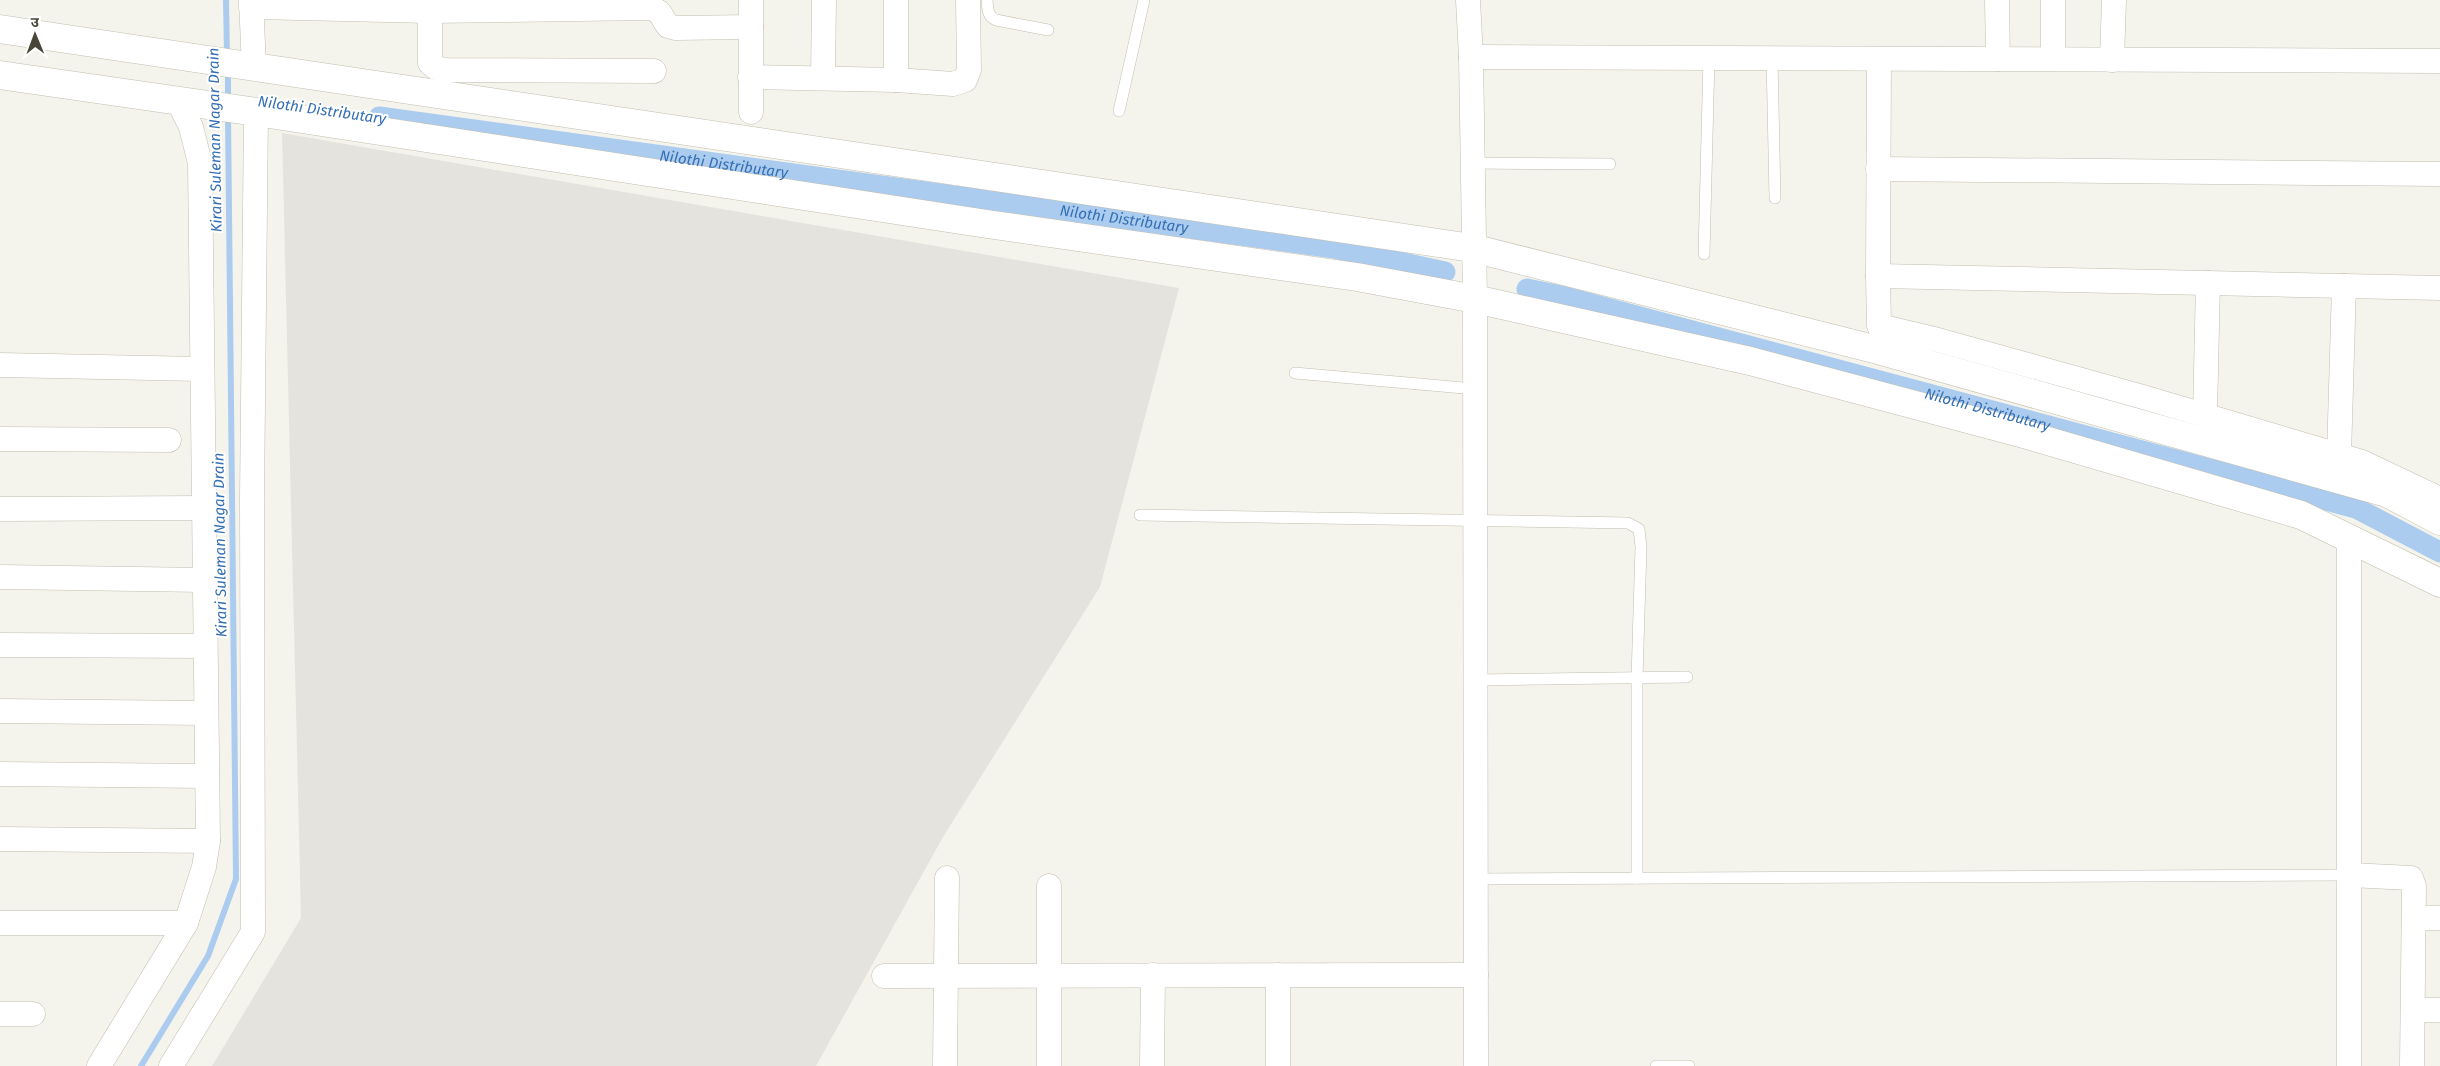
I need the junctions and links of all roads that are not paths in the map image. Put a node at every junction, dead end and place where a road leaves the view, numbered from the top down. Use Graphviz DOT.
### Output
graph roads {
  1 [pos="751,0"];
  2 [pos="824,0"];
  3 [pos="896,0"];
  4 [pos="968,0"];
  5 [pos="987,0"];
  6 [pos="1144,0"];
  7 [pos="1468,0"];
  8 [pos="1997,0"];
  9 [pos="2053,0"];
  10 [pos="2114,0"];
  11 [pos="251,4"];
  12 [pos="430,6"];
  13 [pos="751,27"];
  14 [pos="0,29"];
  15 [pos="1048,30"];
  16 [pos="1471,56"];
  17 [pos="1709,58"];
  18 [pos="1772,58"];
  19 [pos="1880,59"];
  20 [pos="1998,59"];
  21 [pos="2053,59"];
  22 [pos="2112,60"];
  23 [pos="2440,61"];
  24 [pos="250,66"];
  25 [pos="654,72"];
  26 [pos="0,76"];
  27 [pos="750,77"];
  28 [pos="823,78"];
  29 [pos="896,80"];
  30 [pos="178,101"];
  31 [pos="248,111"];
  32 [pos="1119,111"];
  33 [pos="751,112"];
  34 [pos="1472,164"];
  35 [pos="1610,164"];
  36 [pos="1878,169"];
  37 [pos="2440,174"];
  38 [pos="1776,198"];
  39 [pos="1472,248"];
  40 [pos="1704,254"];
  41 [pos="1878,276"];
  42 [pos="2208,283"];
  43 [pos="2344,286"];
  44 [pos="2440,288"];
  45 [pos="1475,299"];
  46 [pos="1879,338"];
  47 [pos="0,366"];
  48 [pos="201,369"];
  49 [pos="1295,373"];
  50 [pos="1475,389"];
  51 [pos="2205,415"];
  52 [pos="0,439"];
  53 [pos="169,440"];
  54 [pos="2339,455"];
  55 [pos="2440,500"];
  56 [pos="203,508"];
  57 [pos="0,509"];
  58 [pos="1140,515"];
  59 [pos="1475,520"];
  60 [pos="2440,522"];
  61 [pos="2349,539"];
  62 [pos="0,577"];
  63 [pos="204,580"];
  64 [pos="2440,584"];
  65 [pos="0,644"];
  66 [pos="205,646"];
  67 [pos="1686,677"];
  68 [pos="1637,678"];
  69 [pos="1475,680"];
  70 [pos="0,711"];
  71 [pos="206,713"];
  72 [pos="0,774"];
  73 [pos="207,776"];
  74 [pos="0,839"];
  75 [pos="208,841"];
  76 [pos="2350,874"];
  77 [pos="947,878"];
  78 [pos="1638,878"];
  79 [pos="1476,879"];
  80 [pos="1049,886"];
  81 [pos="2414,918"];
  82 [pos="2440,918"];
  83 [pos="186,922"];
  84 [pos="0,923"];
  85 [pos="946,975"];
  86 [pos="1048,975"];
  87 [pos="1153,975"];
  88 [pos="1278,975"];
  89 [pos="1476,975"];
  90 [pos="884,976"];
  91 [pos="2413,1010"];
  92 [pos="2440,1010"];
  93 [pos="0,1014"];
  94 [pos="33,1014"];
  95 [pos="99,1066"];
  96 [pos="172,1066"];
  97 [pos="945,1066"];
  98 [pos="1049,1066"];
  99 [pos="1152,1066"];
  100 [pos="1278,1066"];
  101 [pos="1476,1066"];
  102 [pos="1656,1066"];
  103 [pos="1689,1066"];
  104 [pos="2349,1066"];
  105 [pos="2412,1066"];
  1 -- 13 [label="street"];
  2 -- 28 [label="street"];
  3 -- 29 [label="street"];
  4 -- 29 [label="street"];
  5 -- 15 [label="lane"];
  6 -- 32 [label="lane"];
  7 -- 16 [label="street"];
  8 -- 20 [label="street"];
  9 -- 21 [label="street"];
  10 -- 22 [label="street"];
  11 -- 12 [label="street"];
  11 -- 24 [label="street"];
  12 -- 13 [label="street"];
  12 -- 25 [label="street"];
  13 -- 27 [label="street"];
  14 -- 24 [label="street"];
  16 -- 17 [label="street"];
  16 -- 34 [label="street"];
  17 -- 18 [label="street"];
  17 -- 40 [label="lane"];
  18 -- 19 [label="street"];
  18 -- 38 [label="lane"];
  19 -- 20 [label="street"];
  19 -- 36 [label="street"];
  20 -- 21 [label="street"];
  21 -- 22 [label="street"];
  22 -- 23 [label="street"];
  24 -- 39 [label="street"];
  26 -- 30 [label="street"];
  27 -- 28 [label="street"];
  27 -- 33 [label="street"];
  28 -- 29 [label="street"];
  30 -- 31 [label="street"];
  30 -- 48 [label="street"];
  31 -- 45 [label="street"];
  31 -- 96 [label="street"];
  34 -- 35 [label="lane"];
  34 -- 39 [label="street"];
  36 -- 37 [label="street"];
  36 -- 41 [label="street"];
  39 -- 45 [label="street"];
  39 -- 46 [label="street"];
  41 -- 42 [label="street"];
  41 -- 46 [label="street"];
  42 -- 43 [label="street"];
  42 -- 51 [label="street"];
  43 -- 44 [label="street"];
  43 -- 54 [label="street"];
  45 -- 50 [label="street"];
  45 -- 61 [label="street"];
  46 -- 51 [label="street"];
  46 -- 60 [label="street"];
  47 -- 48 [label="street"];
  48 -- 56 [label="street"];
  49 -- 50 [label="lane"];
  50 -- 59 [label="street"];
  51 -- 54 [label="street"];
  52 -- 53 [label="street"];
  54 -- 55 [label="street"];
  56 -- 57 [label="street"];
  56 -- 63 [label="street"];
  58 -- 59 [label="lane"];
  59 -- 68 [label="lane"];
  59 -- 69 [label="street"];
  61 -- 64 [label="street"];
  61 -- 76 [label="street"];
  62 -- 63 [label="street"];
  63 -- 66 [label="street"];
  65 -- 66 [label="street"];
  66 -- 71 [label="street"];
  67 -- 68 [label="lane"];
  68 -- 69 [label="lane"];
  68 -- 78 [label="lane"];
  69 -- 79 [label="street"];
  70 -- 71 [label="street"];
  71 -- 73 [label="street"];
  72 -- 73 [label="street"];
  73 -- 75 [label="street"];
  74 -- 75 [label="street"];
  75 -- 83 [label="street"];
  76 -- 78 [label="lane"];
  76 -- 81 [label="street"];
  76 -- 104 [label="street"];
  77 -- 85 [label="street"];
  78 -- 79 [label="lane"];
  79 -- 89 [label="street"];
  80 -- 86 [label="street"];
  81 -- 82 [label="street"];
  81 -- 91 [label="street"];
  83 -- 84 [label="street"];
  83 -- 95 [label="street"];
  85 -- 86 [label="street"];
  85 -- 90 [label="street"];
  85 -- 97 [label="street"];
  86 -- 87 [label="street"];
  86 -- 98 [label="street"];
  87 -- 88 [label="street"];
  87 -- 99 [label="street"];
  88 -- 89 [label="street"];
  88 -- 100 [label="street"];
  89 -- 101 [label="street"];
  91 -- 92 [label="street"];
  91 -- 105 [label="street"];
  93 -- 94 [label="street"];
  102 -- 103 [label="lane"];
}
